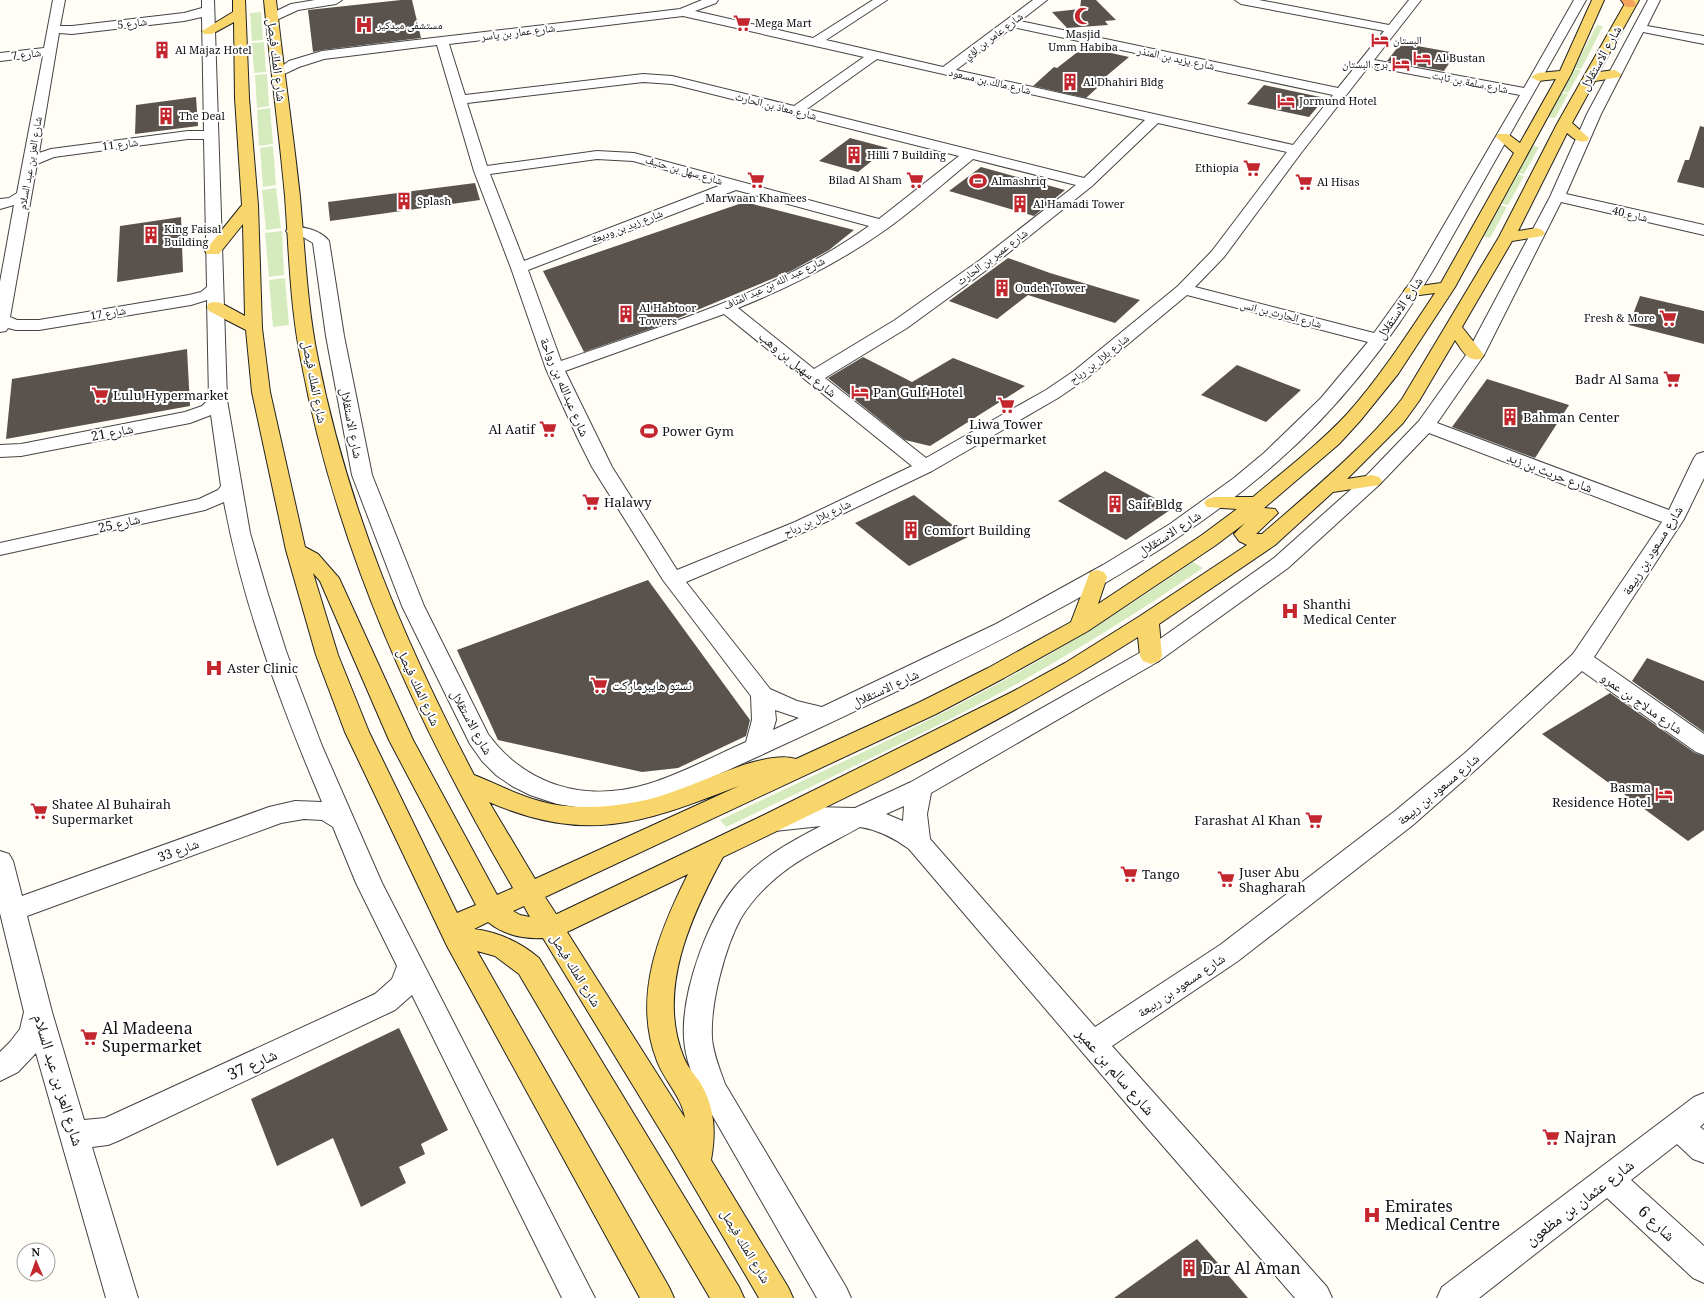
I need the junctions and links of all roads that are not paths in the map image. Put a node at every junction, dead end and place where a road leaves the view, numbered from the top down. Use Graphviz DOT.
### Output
graph roads {
  1 [pos="59,0"];
  2 [pos="270,0"];
  3 [pos="336,0"];
  4 [pos="712,0"];
  5 [pos="881,0"];
  6 [pos="1041,0"];
  7 [pos="1242,0"];
  8 [pos="1415,0"];
  9 [pos="1580,0"];
  10 [pos="1598,0"];
  11 [pos="1654,0"];
  12 [pos="1630,1"];
  13 [pos="239,7"];
  14 [pos="683,12"];
  15 [pos="208,14"];
  16 [pos="272,18"];
  17 [pos="1010,23"];
  18 [pos="1639,28"];
  19 [pos="54,29"];
  20 [pos="1391,29"];
  21 [pos="1704,40"];
  22 [pos="442,41"];
  23 [pos="815,42"];
  24 [pos="51,49"];
  25 [pos="286,50"];
  26 [pos="322,55"];
  27 [pos="875,55"];
  28 [pos="0,57"];
  29 [pos="1366,62"];
  30 [pos="946,71"];
  31 [pos="280,72"];
  32 [pos="1565,74"];
  33 [pos="1615,74"];
  34 [pos="1589,78"];
  35 [pos="1533,85"];
  36 [pos="1342,93"];
  37 [pos="460,100"];
  38 [pos="796,111"];
  39 [pos="1156,118"];
  40 [pos="1564,124"];
  41 [pos="212,135"];
  42 [pos="1503,137"];
  43 [pos="1582,138"];
  44 [pos="1296,150"];
  45 [pos="1522,152"];
  46 [pos="970,154"];
  47 [pos="31,161"];
  48 [pos="481,170"];
  49 [pos="1087,183"];
  50 [pos="735,185"];
  51 [pos="24,195"];
  52 [pos="1557,197"];
  53 [pos="0,204"];
  54 [pos="250,205"];
  55 [pos="882,225"];
  56 [pos="1704,230"];
  57 [pos="294,231"];
  58 [pos="1537,233"];
  59 [pos="1507,237"];
  60 [pos="1469,247"];
  61 [pos="214,251"];
  62 [pos="519,268"];
  63 [pos="1485,276"];
  64 [pos="1447,287"];
  65 [pos="1184,289"];
  66 [pos="1412,291"];
  67 [pos="215,299"];
  68 [pos="726,307"];
  69 [pos="1,323"];
  70 [pos="254,328"];
  71 [pos="1454,328"];
  72 [pos="1378,339"];
  73 [pos="1475,355"];
  74 [pos="555,369"];
  75 [pos="814,377"];
  76 [pos="218,400"];
  77 [pos="1426,425"];
  78 [pos="0,450"];
  79 [pos="1704,458"];
  80 [pos="925,467"];
  81 [pos="1284,480"];
  82 [pos="1372,481"];
  83 [pos="231,486"];
  84 [pos="1327,486"];
  85 [pos="1214,503"];
  86 [pos="1258,503"];
  87 [pos="1674,520"];
  88 [pos="1268,540"];
  89 [pos="0,549"];
  90 [pos="296,550"];
  91 [pos="1097,577"];
  92 [pos="673,580"];
  93 [pos="1148,621"];
  94 [pos="1080,626"];
  95 [pos="1151,656"];
  96 [pos="1581,659"];
  97 [pos="762,695"];
  98 [pos="824,716"];
  99 [pos="1704,746"];
  100 [pos="756,747"];
  101 [pos="803,766"];
  102 [pos="465,781"];
  103 [pos="920,788"];
  104 [pos="858,817"];
  105 [pos="343,822"];
  106 [pos="773,822"];
  107 [pos="918,842"];
  108 [pos="714,851"];
  109 [pos="0,861"];
  110 [pos="529,892"];
  111 [pos="491,909"];
  112 [pos="14,910"];
  113 [pos="549,927"];
  114 [pos="453,932"];
  115 [pos="411,966"];
  116 [pos="38,1012"];
  117 [pos="1093,1044"];
  118 [pos="0,1068"];
  119 [pos="1704,1106"];
  120 [pos="1679,1127"];
  121 [pos="74,1131"];
  122 [pos="1704,1149"];
  123 [pos="696,1160"];
  124 [pos="1609,1180"];
  125 [pos="1704,1267"];
  126 [pos="122,1298"];
  127 [pos="579,1298"];
  128 [pos="658,1298"];
  129 [pos="728,1298"];
  130 [pos="777,1298"];
  131 [pos="835,1298"];
  132 [pos="1316,1298"];
  133 [pos="1453,1298"];
  1 -- 19 [label="street, شارع العز بن عبد السلام"];
  2 -- 16 [label="main road, شارع الملك فيصل"];
  3 -- 16 [label="street"];
  4 -- 14 [label="street, شارع عمار بن ياسر"];
  5 -- 23 [label="street"];
  6 -- 17 [label="street, شارع عامر بن لؤي"];
  7 -- 20 [label="street"];
  8 -- 20 [label="street, شارع بلال بن رباح"];
  9 -- 35 [label="street, شارع الاستقلال"];
  10 -- 32 [label="main road, شارع الاستقلال"];
  11 -- 18 [label="street, شارع الاستقلال"];
  12 -- 34 [label="main road, شارع الاستقلال"];
  13 -- 15 [label="main road"];
  13 -- 54 [label="main road"];
  14 -- 22 [label="street, شارع عمار بن ياسر"];
  14 -- 23 [label="street, شارع مالك بن مسعود"];
  15 -- 19 [label="street, شارع 5"];
  15 -- 41 [label="street"];
  16 -- 25 [label="main road, شارع الملك فيصل"];
  17 -- 30 [label="street, شارع عامر بن لؤي"];
  17 -- 36 [label="street, شارع يزيد بن المنذر"];
  18 -- 21 [label="street"];
  18 -- 33 [label="street, شارع الاستقلال"];
  19 -- 24 [label="street, شارع العز بن عبد السلام"];
  20 -- 29 [label="street, شارع بلال بن رباح"];
  22 -- 26 [label="street, شارع عمار بن ياسر"];
  22 -- 37 [label="street, شارع عبدالله بن رواحة"];
  23 -- 27 [label="street, شارع مالك بن مسعود"];
  24 -- 28 [label="street, شارع 7"];
  24 -- 47 [label="street, شارع العز بن عبد السلام"];
  25 -- 26 [label="street, شارع عمار بن ياسر"];
  25 -- 31 [label="main road, شارع الملك فيصل"];
  26 -- 31 [label="street, شارع عمار بن ياسر"];
  27 -- 30 [label="street, شارع مالك بن مسعود"];
  27 -- 38 [label="street"];
  29 -- 35 [label="street, شارع سلمة بن ثابت"];
  29 -- 36 [label="street, شارع بلال بن رباح"];
  30 -- 39 [label="street, شارع مالك بن مسعود"];
  31 -- 57 [label="main road, شارع الملك فيصل"];
  32 -- 35 [label="main road"];
  32 -- 45 [label="main road, شارع الاستقلال"];
  33 -- 34 [label="main road"];
  33 -- 43 [label="street, شارع الاستقلال"];
  34 -- 40 [label="main road, شارع الاستقلال"];
  35 -- 42 [label="street, شارع الاستقلال"];
  36 -- 44 [label="street, شارع بلال بن رباح"];
  37 -- 38 [label="street, شارع معاذ بن الحارث"];
  37 -- 48 [label="street, شارع عبدالله بن رواحة"];
  38 -- 46 [label="street, شارع معاذ بن الحارث"];
  39 -- 44 [label="street, شارع مالك بن مسعود"];
  39 -- 49 [label="street, شارع عمير بن الحارث"];
  40 -- 43 [label="main road"];
  40 -- 59 [label="main road, شارع الاستقلال"];
  41 -- 47 [label="street, شارع 11"];
  41 -- 61 [label="street"];
  42 -- 45 [label="main road"];
  42 -- 66 [label="street, شارع الاستقلال"];
  43 -- 52 [label="street, شارع الاستقلال"];
  44 -- 65 [label="street, شارع بلال بن رباح"];
  45 -- 60 [label="main road, شارع الاستقلال"];
  46 -- 49 [label="street, شارع معاذ بن الحارث"];
  46 -- 55 [label="street, شارع عبد الله بن عبد المناف"];
  47 -- 51 [label="street, شارع العز بن عبد السلام"];
  48 -- 50 [label="street, شارع سهل بن حنيف"];
  48 -- 62 [label="street, شارع عبدالله بن رواحة"];
  49 -- 75 [label="street, شارع عمير بن الحارث"];
  50 -- 55 [label="street, شارع سهل بن حنيف"];
  50 -- 62 [label="street, شارع زيد بن وديعة"];
  51 -- 53 [label="street"];
  51 -- 69 [label="street, شارع العز بن عبد السلام"];
  52 -- 56 [label="street, شارع 40"];
  52 -- 58 [label="street, شارع الاستقلال"];
  54 -- 61 [label="main road"];
  54 -- 70 [label="main road"];
  55 -- 68 [label="street, شارع عبد الله بن عبد المناف"];
  57 -- 100 [label="street, شارع الاستقلال"];
  57 -- 102 [label="main road, شارع الملك فيصل"];
  58 -- 59 [label="main road"];
  58 -- 73 [label="street, شارع الاستقلال"];
  59 -- 63 [label="main road, شارع الاستقلال"];
  60 -- 63 [label="main road"];
  60 -- 64 [label="main road, شارع الاستقلال"];
  61 -- 67 [label="street"];
  62 -- 74 [label="street, شارع عبدالله بن رواحة"];
  63 -- 71 [label="main road, شارع الاستقلال"];
  64 -- 66 [label="main road"];
  64 -- 81 [label="main road, شارع الاستقلال"];
  65 -- 72 [label="street, شارع الحارث بن انس"];
  65 -- 80 [label="street, شارع بلال بن رباح"];
  66 -- 72 [label="street, شارع الاستقلال"];
  67 -- 69 [label="street, شارع 17"];
  67 -- 70 [label="main road"];
  67 -- 76 [label="street"];
  68 -- 74 [label="street, شارع عبد الله بن عبد المناف"];
  68 -- 75 [label="street, شارع سهيل بن وهب"];
  70 -- 90 [label="main road"];
  71 -- 73 [label="main road"];
  71 -- 84 [label="main road, شارع الاستقلال"];
  72 -- 85 [label="street, شارع الاستقلال"];
  73 -- 77 [label="street, شارع الاستقلال"];
  74 -- 92 [label="street, شارع عبدالله بن رواحة"];
  75 -- 80 [label="street, شارع سهيل بن وهب"];
  76 -- 78 [label="street, شارع 21"];
  76 -- 83 [label="street"];
  77 -- 82 [label="street, شارع الاستقلال"];
  77 -- 87 [label="street, شارع حريث بن زيد"];
  79 -- 87 [label="street, شارع مسعود بن ربيعة"];
  80 -- 92 [label="street, شارع بلال بن رباح"];
  81 -- 86 [label="main road, شارع الاستقلال"];
  81 -- 88 [label="main road"];
  82 -- 84 [label="main road"];
  82 -- 95 [label="street, شارع الاستقلال"];
  83 -- 89 [label="street, شارع 25"];
  83 -- 105 [label="street"];
  84 -- 88 [label="main road, شارع الاستقلال"];
  85 -- 86 [label="main road"];
  85 -- 91 [label="street, شارع الاستقلال"];
  86 -- 94 [label="main road, شارع الاستقلال"];
  87 -- 96 [label="street, شارع مسعود بن ربيعة"];
  88 -- 93 [label="main road, شارع الاستقلال"];
  90 -- 111 [label="main road"];
  90 -- 114 [label="main road"];
  91 -- 94 [label="main road"];
  91 -- 98 [label="street, شارع الاستقلال"];
  92 -- 97 [label="street, شارع عبدالله بن رواحة"];
  93 -- 95 [label="main road"];
  93 -- 106 [label="main road, شارع الاستقلال"];
  94 -- 101 [label="main road, شارع الاستقلال"];
  95 -- 103 [label="street, شارع الاستقلال"];
  96 -- 99 [label="street, شارع مدلاج بن عمرو"];
  96 -- 117 [label="street, شارع مسعود بن ربيعة"];
  97 -- 98 [label="street, شارع عبدالله بن رواحة"];
  97 -- 100 [label="street"];
  98 -- 100 [label="street, شارع الاستقلال"];
  101 -- 102 [label="main road"];
  101 -- 110 [label="main road, شارع الاستقلال"];
  102 -- 110 [label="main road, شارع الملك فيصل"];
  103 -- 104 [label="street, شارع الاستقلال"];
  103 -- 107 [label="street"];
  104 -- 106 [label="street, شارع سالم بن عمير"];
  104 -- 107 [label="street, شارع سالم بن عمير"];
  104 -- 131 [label="street, شارع الاستقلال"];
  105 -- 112 [label="street, شارع 33"];
  105 -- 115 [label="street"];
  106 -- 108 [label="main road, شارع الاستقلال"];
  107 -- 117 [label="street, شارع سالم بن عمير"];
  108 -- 113 [label="main road, شارع الاستقلال"];
  108 -- 123 [label="main road"];
  109 -- 112 [label="street, شارع العز بن عبد السلام"];
  110 -- 111 [label="main road, شارع الاستقلال"];
  110 -- 113 [label="main road, شارع الملك فيصل"];
  111 -- 113 [label="main road, شارع الاستقلال"];
  111 -- 114 [label="main road, شارع الاستقلال"];
  112 -- 116 [label="street, شارع العز بن عبد السلام"];
  113 -- 123 [label="main road, شارع الملك فيصل"];
  114 -- 128 [label="main road"];
  114 -- 129 [label="main road"];
  115 -- 121 [label="street, شارع 37"];
  115 -- 127 [label="street"];
  116 -- 118 [label="street"];
  116 -- 121 [label="street, شارع العز بن عبد السلام"];
  117 -- 132 [label="street, شارع سالم بن عمير"];
  119 -- 120 [label="street, شارع عثمان بن مظعون"];
  120 -- 122 [label="street"];
  120 -- 124 [label="street, شارع عثمان بن مظعون"];
  121 -- 126 [label="street, شارع العز بن عبد السلام"];
  123 -- 130 [label="main road, شارع الملك فيصل"];
  124 -- 125 [label="street, شارع 6"];
  124 -- 133 [label="street, شارع عثمان بن مظعون"];
}
